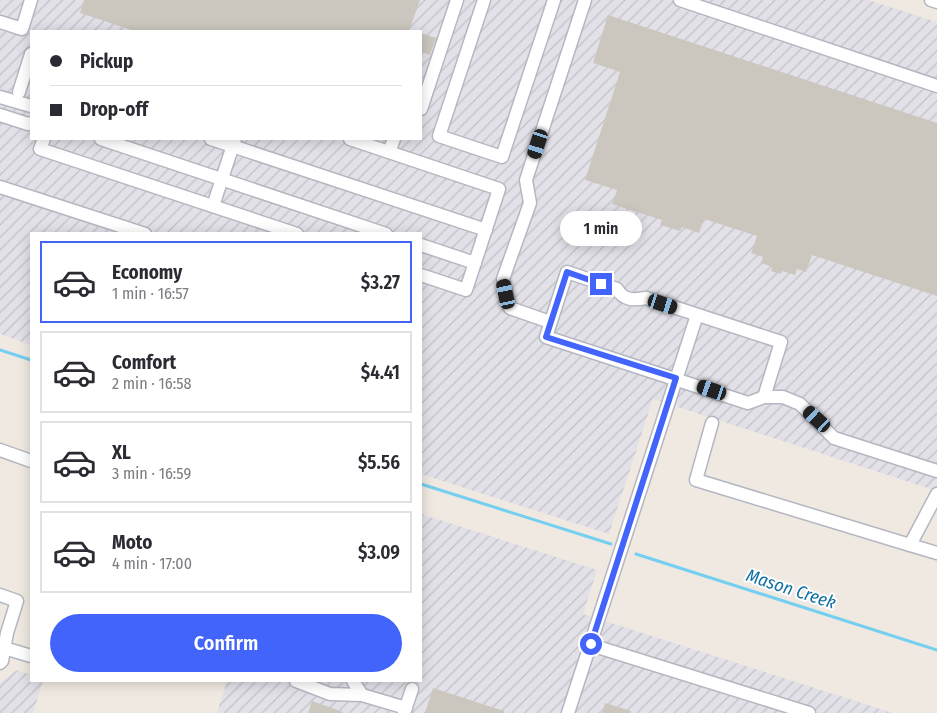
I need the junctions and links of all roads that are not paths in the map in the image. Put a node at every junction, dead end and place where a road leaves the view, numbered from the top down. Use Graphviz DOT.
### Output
graph roads {
  1 [pos="31,0"];
  2 [pos="457,0"];
  3 [pos="484,0"];
  4 [pos="554,0"];
  5 [pos="585,0"];
  6 [pos="680,0"];
  7 [pos="930,0"];
  8 [pos="937,2"];
  9 [pos="0,22"];
  10 [pos="26,31"];
  11 [pos="30,57"];
  12 [pos="937,86"];
  13 [pos="19,92"];
  14 [pos="0,97"];
  15 [pos="30,106"];
  16 [pos="422,106"];
  17 [pos="0,115"];
  18 [pos="30,123"];
  19 [pos="44,140"];
  20 [pos="104,140"];
  21 [pos="219,140"];
  22 [pos="353,140"];
  23 [pos="394,140"];
  24 [pos="234,142"];
  25 [pos="389,152"];
  26 [pos="222,179"];
  27 [pos="0,187"];
  28 [pos="213,206"];
  29 [pos="486,230"];
  30 [pos="124,231"];
  31 [pos="291,232"];
  32 [pos="380,232"];
  33 [pos="422,245"];
  34 [pos="475,263"];
  35 [pos="422,275"];
  36 [pos="697,314"];
  37 [pos="550,322"];
  38 [pos="676,378"];
  39 [pos="765,392"];
  40 [pos="712,423"];
  41 [pos="0,450"];
  42 [pos="30,461"];
  43 [pos="937,471"];
  44 [pos="937,494"];
  45 [pos="910,545"];
  46 [pos="937,553"];
  47 [pos="0,595"];
  48 [pos="3,632"];
  49 [pos="591,644"];
  50 [pos="4,648"];
  51 [pos="30,656"];
  52 [pos="0,663"];
  53 [pos="299,682"];
  54 [pos="354,682"];
  55 [pos="412,689"];
  56 [pos="362,695"];
  57 [pos="405,711"];
  58 [pos="568,713"];
  59 [pos="809,713"];
  1 -- 10 [label="street"];
  2 -- 16 [label="street"];
  3 -- 4 [label="street"];
  5 -- 37 [label="street"];
  6 -- 12 [label="street"];
  7 -- 8 [label="street"];
  9 -- 10 [label="street"];
  11 -- 13 [label="street"];
  14 -- 15 [label="street"];
  17 -- 18 [label="street"];
  19 -- 28 [label="street"];
  20 -- 26 [label="street"];
  21 -- 24 [label="street"];
  22 -- 25 [label="street"];
  23 -- 25 [label="street"];
  24 -- 26 [label="street"];
  24 -- 29 [label="street"];
  25 -- 29 [label="street"];
  26 -- 28 [label="street"];
  26 -- 32 [label="street"];
  27 -- 30 [label="street"];
  28 -- 31 [label="street"];
  29 -- 34 [label="street"];
  33 -- 34 [label="street"];
  34 -- 35 [label="street"];
  36 -- 37 [label="street"];
  36 -- 38 [label="street"];
  36 -- 39 [label="street"];
  37 -- 38 [label="street"];
  38 -- 39 [label="street"];
  38 -- 49 [label="street"];
  39 -- 43 [label="street"];
  40 -- 45 [label="street"];
  41 -- 42 [label="street"];
  44 -- 45 [label="street"];
  45 -- 46 [label="street"];
  47 -- 48 [label="street"];
  48 -- 50 [label="street"];
  49 -- 58 [label="street"];
  49 -- 59 [label="street"];
  50 -- 51 [label="street"];
  50 -- 52 [label="street"];
  53 -- 56 [label="street"];
  54 -- 56 [label="street"];
  55 -- 57 [label="street"];
  56 -- 57 [label="street"];
}
